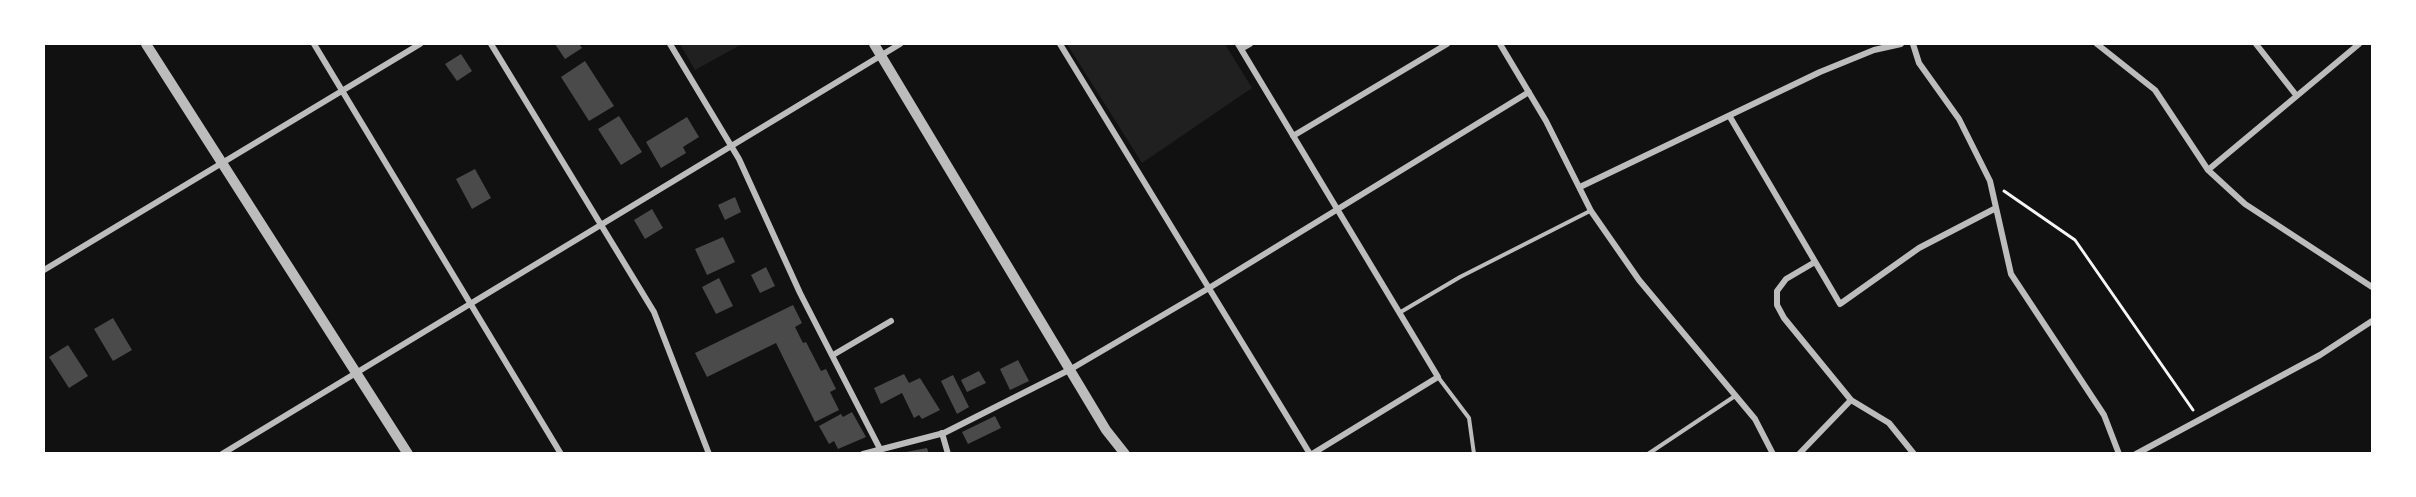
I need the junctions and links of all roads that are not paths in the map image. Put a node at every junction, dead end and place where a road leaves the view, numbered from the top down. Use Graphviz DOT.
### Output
graph roads {
  1 [pos="146,44"];
  2 [pos="314,44"];
  3 [pos="420,44"];
  4 [pos="491,44"];
  5 [pos="670,44"];
  6 [pos="874,44"];
  7 [pos="900,44"];
  8 [pos="1060,44"];
  9 [pos="1250,44"];
  10 [pos="1447,44"];
  11 [pos="1500,44"];
  12 [pos="1901,44"];
  13 [pos="1913,44"];
  14 [pos="2097,44"];
  15 [pos="2256,44"];
  16 [pos="2359,44"];
  17 [pos="1239,46"];
  18 [pos="881,55"];
  19 [pos="342,90"];
  20 [pos="1529,92"];
  21 [pos="2296,95"];
  22 [pos="1730,117"];
  23 [pos="1293,135"];
  24 [pos="731,145"];
  25 [pos="222,162"];
  26 [pos="2208,170"];
  27 [pos="1580,187"];
  28 [pos="1996,208"];
  29 [pos="1338,210"];
  30 [pos="1591,211"];
  31 [pos="601,225"];
  32 [pos="1815,262"];
  33 [pos="44,270"];
  34 [pos="2373,287"];
  35 [pos="1209,288"];
  36 [pos="470,303"];
  37 [pos="1400,313"];
  38 [pos="891,321"];
  39 [pos="2373,321"];
  40 [pos="833,356"];
  41 [pos="1071,369"];
  42 [pos="356,374"];
  43 [pos="1438,377"];
  44 [pos="1735,396"];
  45 [pos="1851,400"];
  46 [pos="942,433"];
  47 [pos="880,449"];
  48 [pos="222,453"];
  49 [pos="408,453"];
  50 [pos="561,453"];
  51 [pos="710,453"];
  52 [pos="863,453"];
  53 [pos="948,453"];
  54 [pos="1125,453"];
  55 [pos="1311,453"];
  56 [pos="1474,453"];
  57 [pos="1648,453"];
  58 [pos="1773,453"];
  59 [pos="1799,453"];
  60 [pos="1914,453"];
  61 [pos="2119,453"];
  62 [pos="2136,453"];
  1 -- 25 [label="street"];
  2 -- 19 [label="street"];
  3 -- 19 [label="street"];
  4 -- 31 [label="street"];
  5 -- 24 [label="street"];
  6 -- 18 [label="street"];
  7 -- 18 [label="street"];
  8 -- 35 [label="street"];
  9 -- 17 [label="street"];
  10 -- 23 [label="street"];
  11 -- 20 [label="street"];
  12 -- 22 [label="street"];
  13 -- 28 [label="street"];
  14 -- 26 [label="street"];
  15 -- 21 [label="street"];
  16 -- 21 [label="street"];
  17 -- 23 [label="street"];
  18 -- 24 [label="street"];
  18 -- 41 [label="street"];
  19 -- 25 [label="street"];
  19 -- 36 [label="street"];
  20 -- 27 [label="street"];
  20 -- 29 [label="street"];
  21 -- 26 [label="street"];
  22 -- 27 [label="street"];
  22 -- 32 [label="street"];
  23 -- 29 [label="street"];
  24 -- 31 [label="street"];
  24 -- 40 [label="street"];
  25 -- 33 [label="street"];
  25 -- 42 [label="street"];
  26 -- 34 [label="street"];
  27 -- 30 [label="street"];
  28 -- 32 [label="street"];
  28 -- 61 [label="street"];
  29 -- 35 [label="street"];
  29 -- 37 [label="street"];
  30 -- 37 [label="lane"];
  30 -- 44 [label="street"];
  31 -- 36 [label="street"];
  31 -- 51 [label="street"];
  32 -- 45 [label="street"];
  35 -- 41 [label="street"];
  35 -- 55 [label="street"];
  36 -- 42 [label="street"];
  36 -- 50 [label="street"];
  37 -- 43 [label="street"];
  38 -- 40 [label="street"];
  39 -- 62 [label="street"];
  40 -- 47 [label="street"];
  41 -- 46 [label="street"];
  41 -- 54 [label="street"];
  42 -- 48 [label="street"];
  42 -- 49 [label="street"];
  43 -- 55 [label="street"];
  43 -- 56 [label="lane"];
  44 -- 57 [label="lane"];
  44 -- 58 [label="street"];
  45 -- 59 [label="street"];
  45 -- 60 [label="street"];
  46 -- 47 [label="street"];
  46 -- 53 [label="street"];
  47 -- 52 [label="street"];
}
